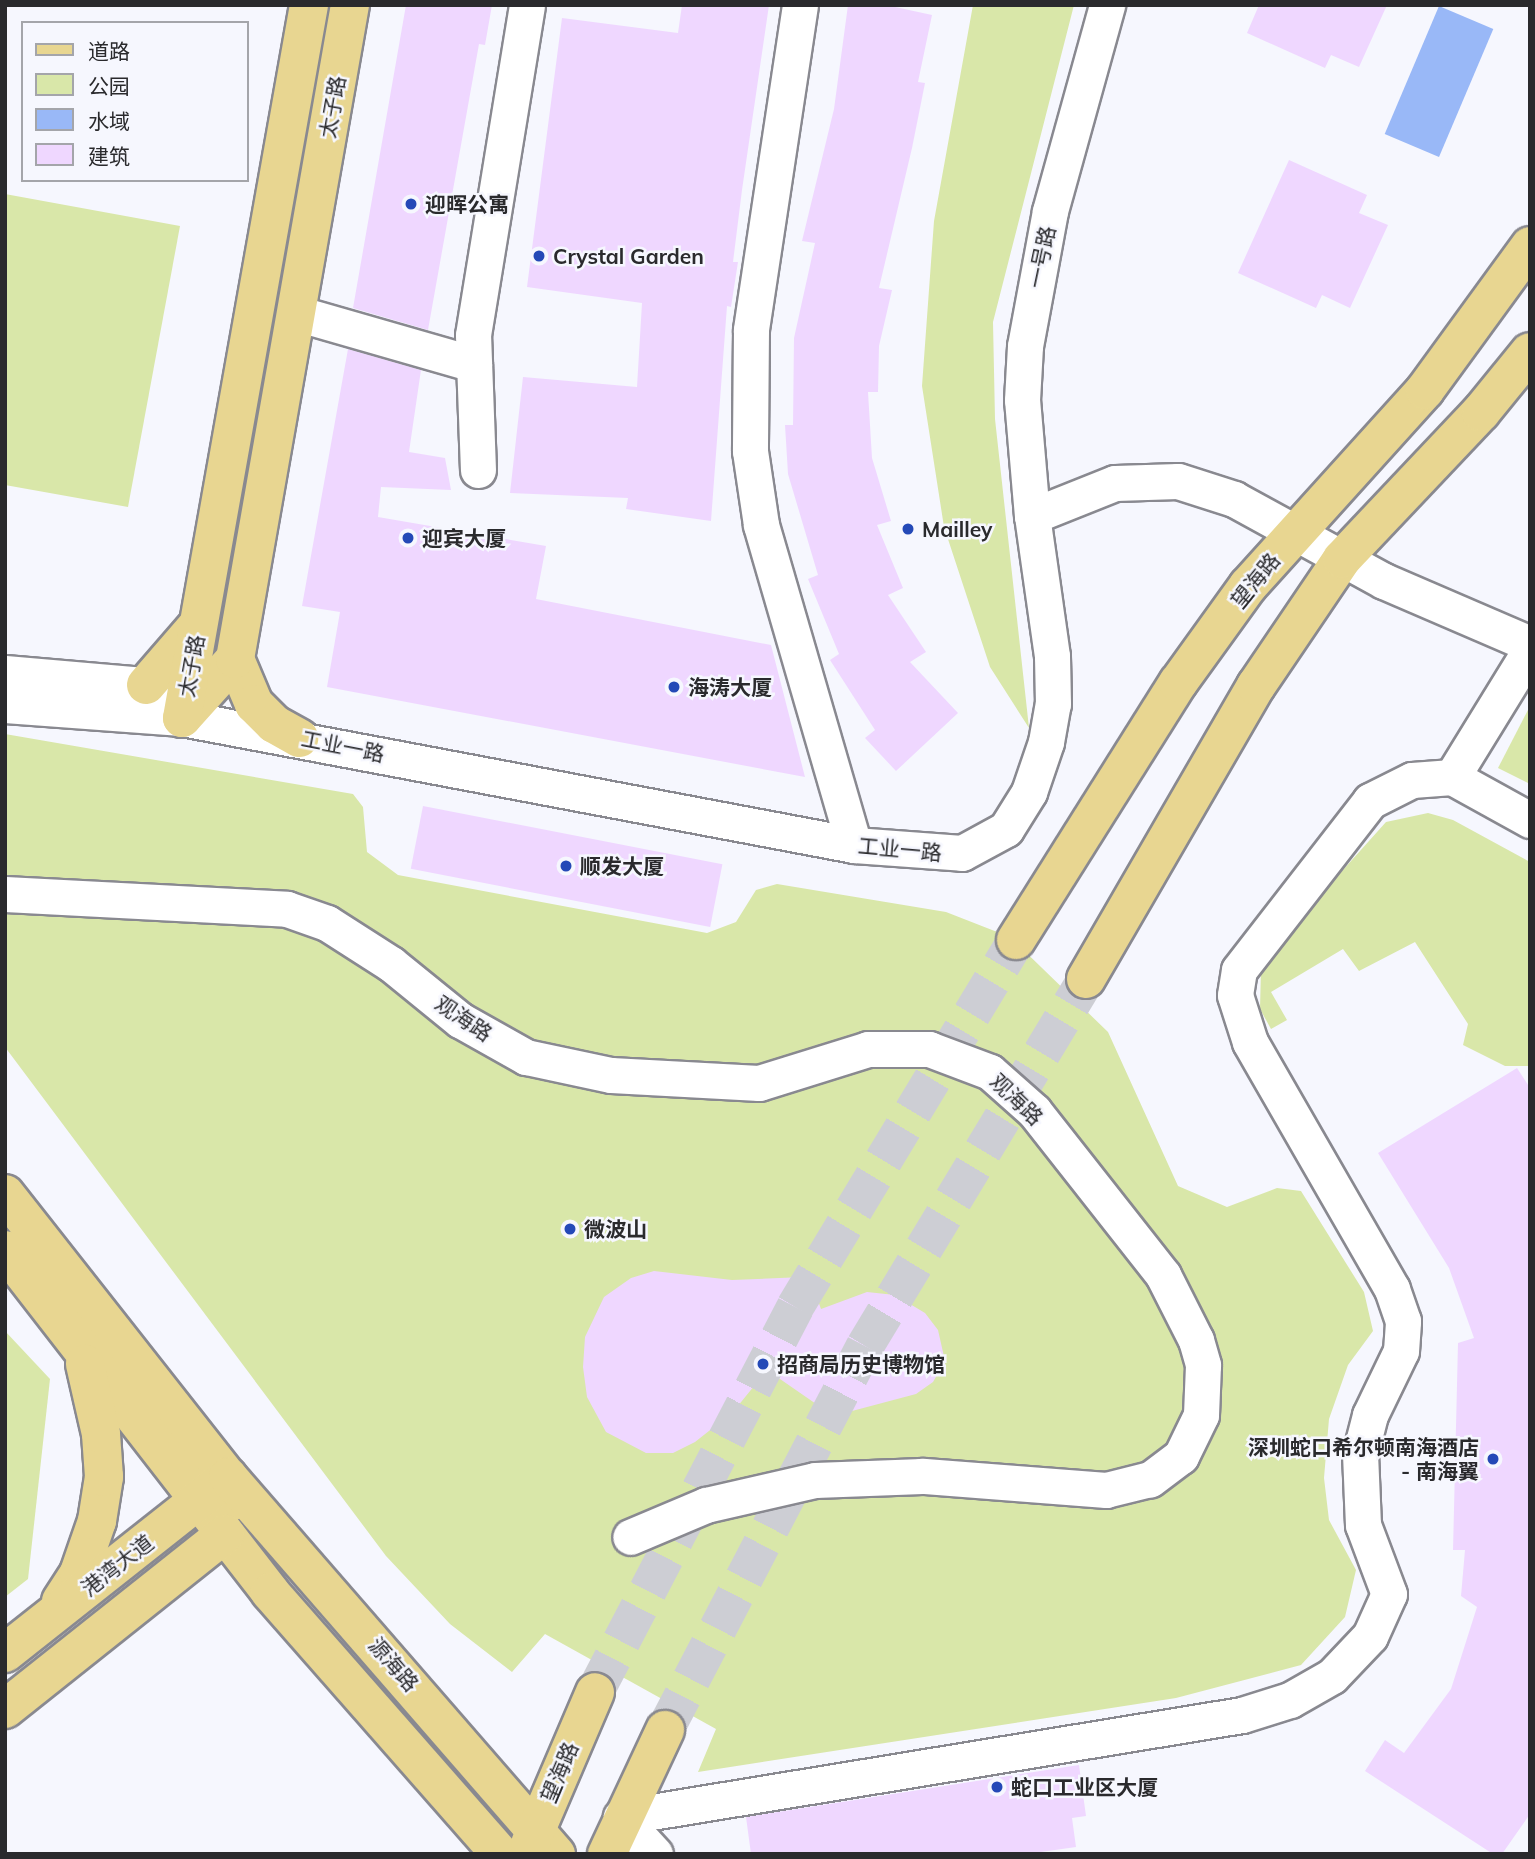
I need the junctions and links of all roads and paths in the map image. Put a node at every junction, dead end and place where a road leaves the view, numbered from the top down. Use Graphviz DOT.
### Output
graph roads {
  1 [pos="309,5"];
  2 [pos="350,5"];
  3 [pos="527,5"];
  4 [pos="800,5"];
  5 [pos="1107,5"];
  6 [pos="1530,246"];
  7 [pos="296,313"];
  8 [pos="1530,352"];
  9 [pos="474,364"];
  10 [pos="478,470"];
  11 [pos="1031,516"];
  12 [pos="1294,532"];
  13 [pos="1342,558"];
  14 [pos="198,625"];
  15 [pos="1530,644"];
  16 [pos="1530,650"];
  17 [pos="235,659"];
  18 [pos="5,673"];
  19 [pos="146,685"];
  20 [pos="5,705"];
  21 [pos="182,718"];
  22 [pos="299,738"];
  23 [pos="1452,777"];
  24 [pos="1530,820"];
  25 [pos="854,845"];
  26 [pos="5,894"];
  27 [pos="1016,940"];
  28 [pos="1086,979"];
  29 [pos="5,1194"];
  30 [pos="5,1250"];
  31 [pos="78,1344"];
  32 [pos="229,1477"];
  33 [pos="199,1501"];
  34 [pos="225,1534"];
  35 [pos="630,1537"];
  36 [pos="53,1615"];
  37 [pos="5,1653"];
  38 [pos="595,1692"];
  39 [pos="5,1709"];
  40 [pos="665,1730"];
  41 [pos="621,1817"];
  42 [pos="540,1844"];
  43 [pos="500,1854"];
  44 [pos="607,1854"];
  45 [pos="655,1854"];
  1 -- 14 [label="main road, 太子路"];
  2 -- 7 [label="main road, 太子路"];
  3 -- 9 [label="street"];
  4 -- 25 [label="street"];
  5 -- 11 [label="street, 一号路"];
  6 -- 12 [label="main road, 望海路"];
  7 -- 9 [label="street"];
  7 -- 17 [label="main road, 太子路"];
  8 -- 13 [label="main road"];
  9 -- 10 [label="street"];
  11 -- 12 [label="street"];
  11 -- 25 [label="street, 工业一路"];
  12 -- 13 [label="street"];
  12 -- 27 [label="main road, 望海路"];
  13 -- 15 [label="street"];
  13 -- 28 [label="main road"];
  14 -- 19 [label="main road"];
  14 -- 21 [label="main road, 太子路"];
  16 -- 23 [label="street"];
  17 -- 21 [label="main road, 太子路"];
  17 -- 22 [label="main road"];
  18 -- 19 [label="street"];
  19 -- 21 [label="street"];
  20 -- 21 [label="street, 工业一路"];
  21 -- 22 [label="street, 工业一路"];
  22 -- 25 [label="street, 工业一路"];
  23 -- 24 [label="street"];
  23 -- 41 [label="street"];
  26 -- 35 [label="street, 观海路"];
  29 -- 32 [label="main road, 源海路"];
  30 -- 31 [label="main road"];
  31 -- 33 [label="main road"];
  31 -- 36 [label="main road"];
  32 -- 33 [label="main road, 港湾大道"];
  32 -- 34 [label="main road"];
  32 -- 42 [label="main road, 源海路"];
  33 -- 34 [label="main road"];
  33 -- 36 [label="main road, 港湾大道"];
  34 -- 39 [label="main road, 港湾大道"];
  34 -- 43 [label="main road"];
  36 -- 37 [label="main road, 港湾大道"];
  38 -- 42 [label="main road, 望海路"];
  40 -- 41 [label="main road"];
  41 -- 44 [label="main road"];
  41 -- 45 [label="street"];
}
